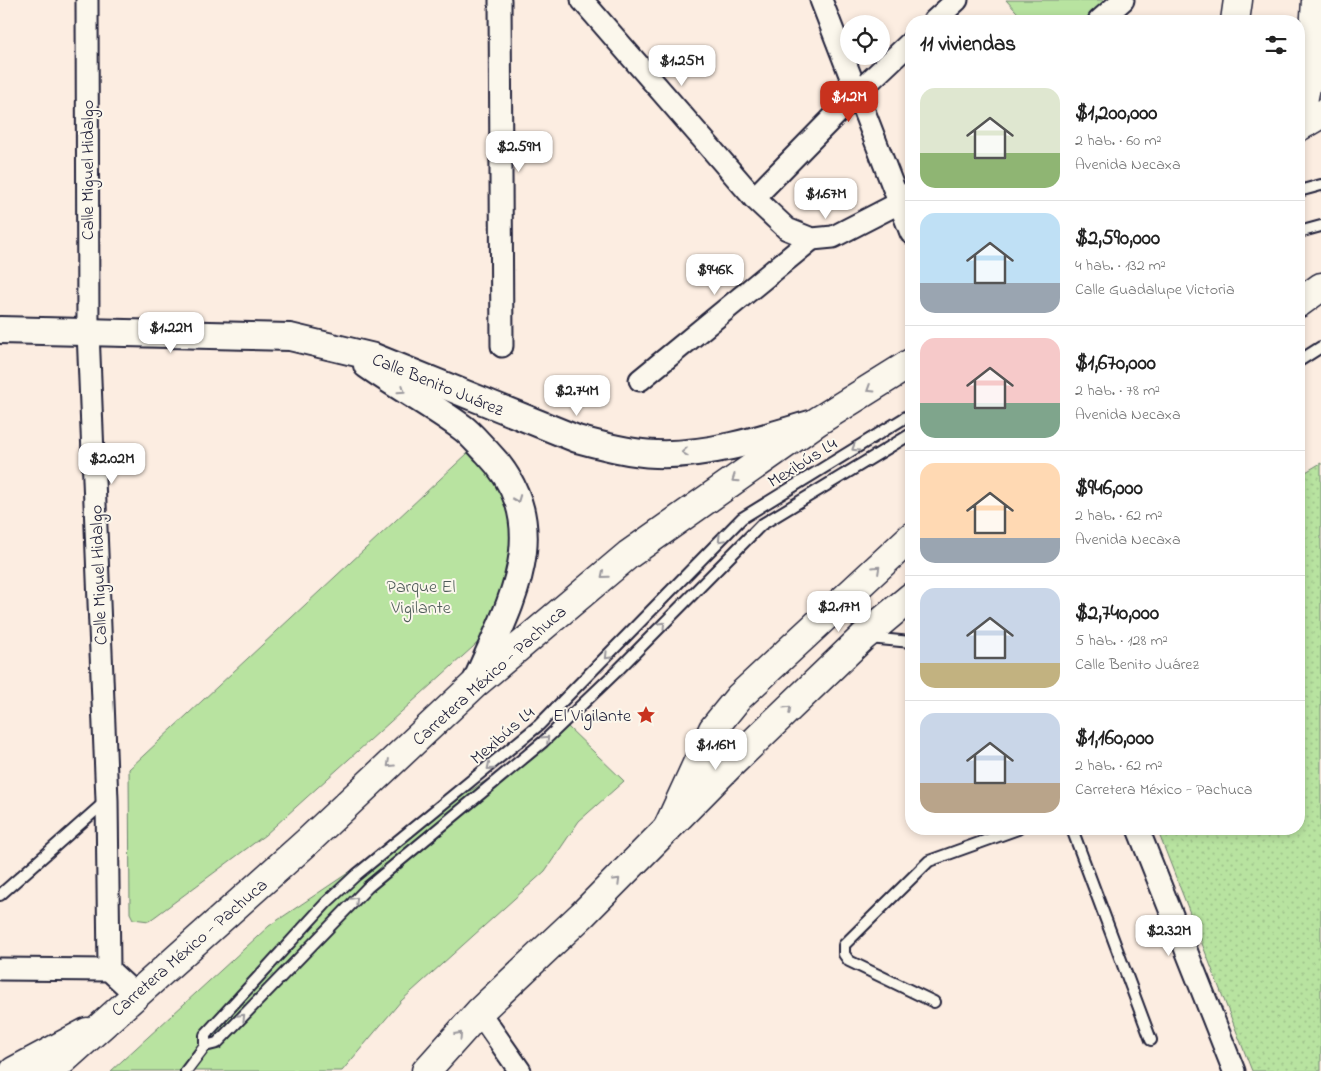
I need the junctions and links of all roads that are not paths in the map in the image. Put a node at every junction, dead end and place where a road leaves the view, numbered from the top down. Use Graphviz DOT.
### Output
graph roads {
  1 [pos="87,0"];
  2 [pos="500,0"];
  3 [pos="582,0"];
  4 [pos="821,0"];
  5 [pos="957,0"];
  6 [pos="1123,0"];
  7 [pos="1238,0"];
  8 [pos="1316,0"];
  9 [pos="941,15"];
  10 [pos="1106,15"];
  11 [pos="1236,15"];
  12 [pos="905,48"];
  13 [pos="857,93"];
  14 [pos="1305,96"];
  15 [pos="1321,114"];
  16 [pos="1305,123"];
  17 [pos="1321,185"];
  18 [pos="1305,189"];
  19 [pos="754,198"];
  20 [pos="905,198"];
  21 [pos="1321,226"];
  22 [pos="1305,230"];
  23 [pos="812,239"];
  24 [pos="1321,287"];
  25 [pos="1305,299"];
  26 [pos="0,330"];
  27 [pos="88,331"];
  28 [pos="502,346"];
  29 [pos="1321,347"];
  30 [pos="348,352"];
  31 [pos="1305,356"];
  32 [pos="905,367"];
  33 [pos="640,380"];
  34 [pos="905,418"];
  35 [pos="818,422"];
  36 [pos="905,438"];
  37 [pos="905,543"];
  38 [pos="905,602"];
  39 [pos="863,637"];
  40 [pos="905,641"];
  41 [pos="475,684"];
  42 [pos="107,800"];
  43 [pos="667,830"];
  44 [pos="1001,835"];
  45 [pos="1074,835"];
  46 [pos="1140,835"];
  47 [pos="0,895"];
  48 [pos="0,969"];
  49 [pos="109,970"];
  50 [pos="135,994"];
  51 [pos="934,1002"];
  52 [pos="480,1012"];
  53 [pos="98,1027"];
  54 [pos="1151,1040"];
  55 [pos="205,1046"];
  56 [pos="14,1071"];
  57 [pos="51,1071"];
  58 [pos="186,1071"];
  59 [pos="426,1071"];
  60 [pos="520,1071"];
  61 [pos="1234,1071"];
  1 -- 27 [label="street, Calle Miguel Hidalgo"];
  2 -- 28 [label="street"];
  3 -- 19 [label="street"];
  4 -- 13 [label="street"];
  5 -- 9 [label="street"];
  6 -- 10 [label="street"];
  7 -- 11 [label="main road"];
  8 -- 14 [label="main road"];
  12 -- 13 [label="street"];
  13 -- 19 [label="street"];
  13 -- 20 [label="street"];
  15 -- 16 [label="main road"];
  17 -- 18 [label="lane"];
  19 -- 23 [label="street"];
  20 -- 23 [label="street"];
  21 -- 22 [label="lane"];
  23 -- 33 [label="street"];
  24 -- 25 [label="main road"];
  26 -- 27 [label="street, Calle Benito Juárez"];
  27 -- 30 [label="street, Calle Benito Juárez"];
  27 -- 42 [label="street, Calle Miguel Hidalgo"];
  29 -- 31 [label="lane"];
  35 -- 30 [label="street, Calle Benito Juárez, one-way"];
  30 -- 41 [label="street, Calle Benito Juárez, one-way"];
  32 -- 35 [label="main road, Carretera México - Pachuca, one-way"];
  34 -- 55 [label="lane, Mexibús L4, one-way"];
  35 -- 41 [label="main road, Carretera México - Pachuca, one-way"];
  55 -- 36 [label="lane, Mexibús L4, one-way"];
  43 -- 37 [label="main road, one-way"];
  38 -- 39 [label="main road"];
  39 -- 40 [label="lane"];
  43 -- 39 [label="main road, one-way"];
  41 -- 50 [label="main road, Carretera México - Pachuca, one-way"];
  42 -- 47 [label="lane"];
  42 -- 49 [label="street, Calle Miguel Hidalgo"];
  52 -- 43 [label="main road, one-way"];
  44 -- 51 [label="lane"];
  45 -- 54 [label="lane"];
  46 -- 61 [label="street"];
  48 -- 49 [label="street"];
  49 -- 50 [label="street"];
  50 -- 53 [label="main road, Carretera México - Pachuca"];
  59 -- 52 [label="main road, one-way"];
  52 -- 60 [label="street"];
  53 -- 56 [label="main road"];
  53 -- 57 [label="main road"];
  55 -- 58 [label="lane, Mexibús L4"];
}
